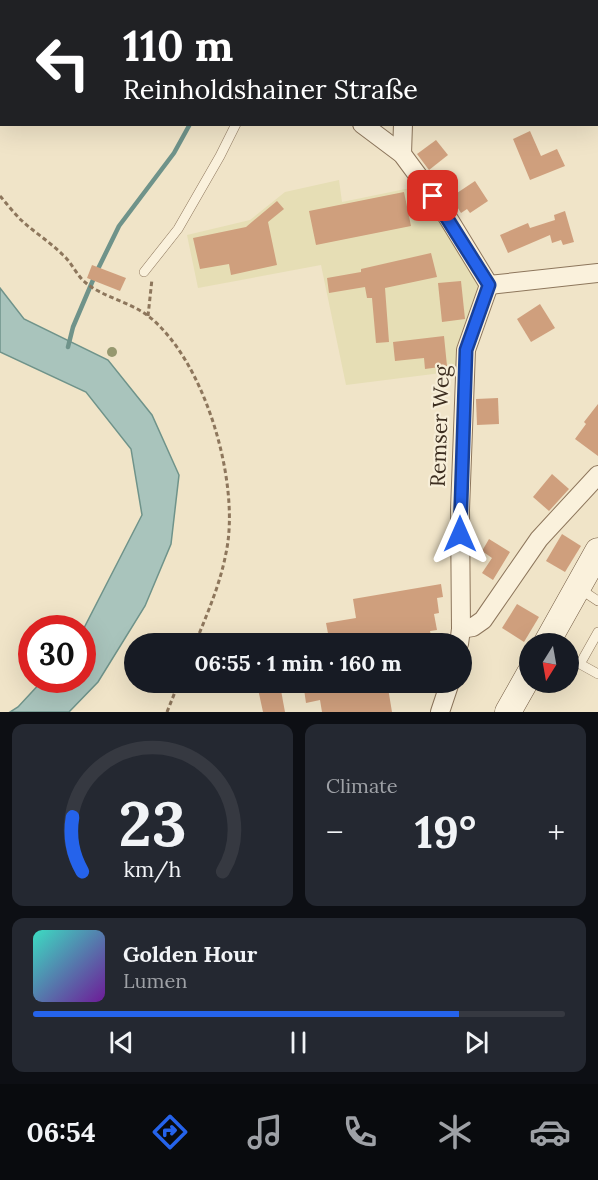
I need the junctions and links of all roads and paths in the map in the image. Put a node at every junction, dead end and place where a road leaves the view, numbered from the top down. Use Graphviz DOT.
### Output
graph roads {
  1 [pos="235,126"];
  2 [pos="365,126"];
  3 [pos="403,126"];
  4 [pos="402,154"];
  5 [pos="0,196"];
  6 [pos="151,263"];
  7 [pos="144,272"];
  8 [pos="598,273"];
  9 [pos="489,285"];
  10 [pos="147,316"];
  11 [pos="598,475"];
  12 [pos="598,551"];
  13 [pos="587,594"];
  14 [pos="598,632"];
  15 [pos="200,633"];
  16 [pos="460,633"];
  17 [pos="464,633"];
  18 [pos="555,633"];
  19 [pos="598,674"];
  20 [pos="519,692"];
  21 [pos="175,693"];
  22 [pos="446,693"];
  23 [pos="167,712"];
  24 [pos="440,712"];
  25 [pos="508,712"];
  1 -- 6 [label="lane"];
  2 -- 4 [label="street"];
  3 -- 4 [label="street"];
  4 -- 9 [label="street"];
  5 -- 10 [label="path"];
  6 -- 7 [label="lane"];
  6 -- 10 [label="path"];
  8 -- 9 [label="street"];
  9 -- 16 [label="street, Remser Weg"];
  10 -- 15 [label="path"];
  11 -- 17 [label="street"];
  12 -- 13 [label="street"];
  13 -- 18 [label="street"];
  14 -- 19 [label="lane"];
  20 -- 25 [label="street"];
  21 -- 23 [label="path"];
  22 -- 24 [label="street"];
}
